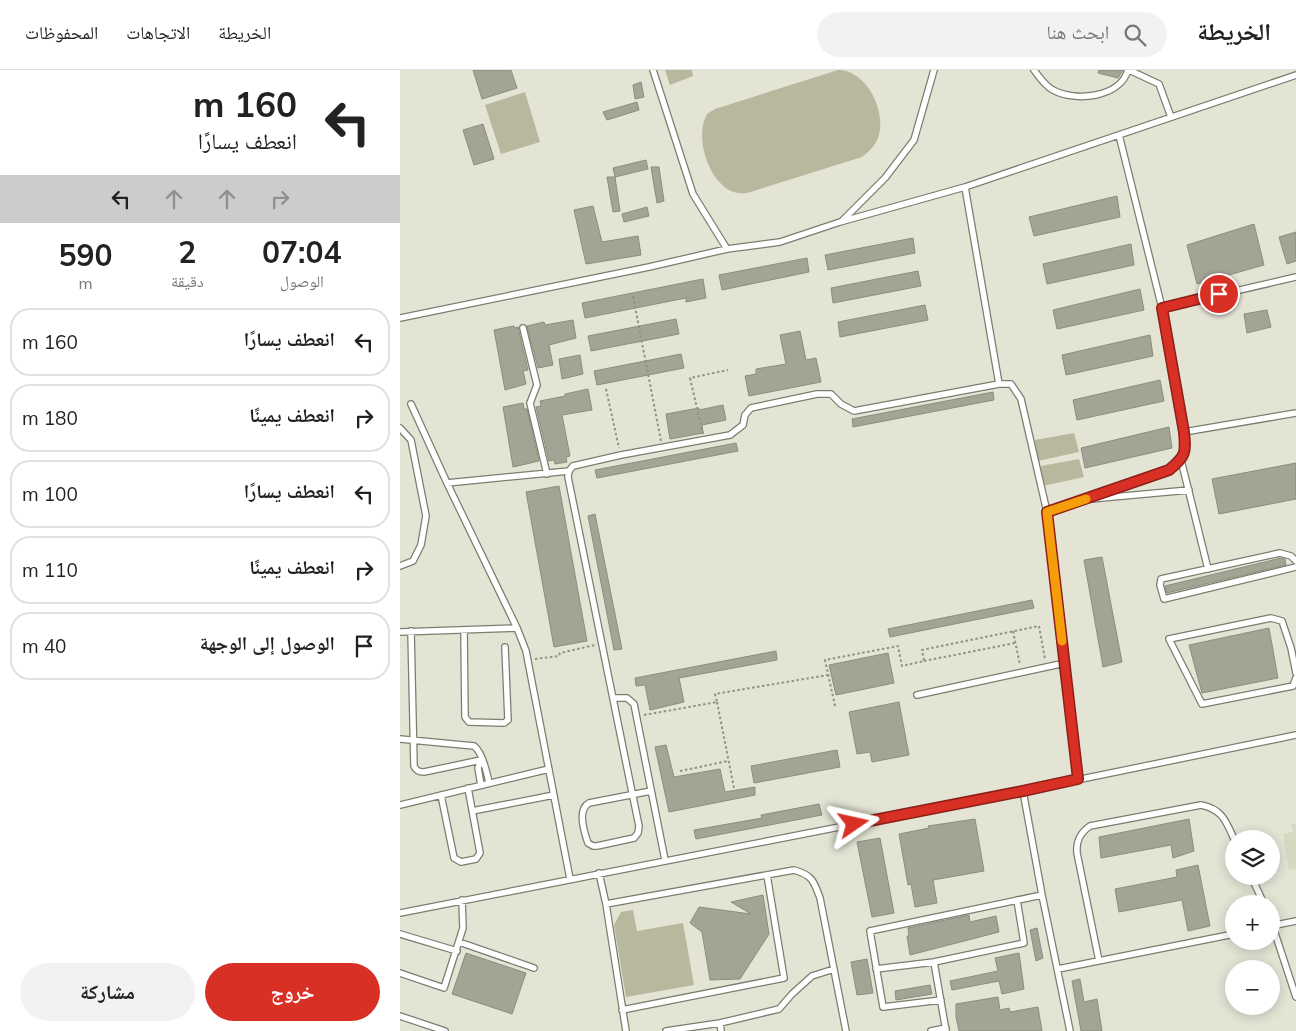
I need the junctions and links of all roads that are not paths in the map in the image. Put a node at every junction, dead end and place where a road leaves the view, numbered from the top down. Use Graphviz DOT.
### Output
graph roads {
  1 [pos="654,70"];
  2 [pos="934,70"];
  3 [pos="1034,70"];
  4 [pos="1128,70"];
  5 [pos="1296,75"];
  6 [pos="1171,117"];
  7 [pos="1119,135"];
  8 [pos="965,187"];
  9 [pos="840,222"];
  10 [pos="727,249"];
  11 [pos="1296,277"];
  12 [pos="1162,308"];
  13 [pos="400,318"];
  14 [pos="523,328"];
  15 [pos="999,384"];
  16 [pos="411,404"];
  17 [pos="1296,413"];
  18 [pos="400,428"];
  19 [pos="1184,432"];
  20 [pos="1181,460"];
  21 [pos="569,471"];
  22 [pos="547,474"];
  23 [pos="447,483"];
  24 [pos="1190,490"];
  25 [pos="1081,500"];
  26 [pos="1047,512"];
  27 [pos="1296,561"];
  28 [pos="400,566"];
  29 [pos="1296,567"];
  30 [pos="1208,569"];
  31 [pos="517,628"];
  32 [pos="464,630"];
  33 [pos="411,631"];
  34 [pos="400,632"];
  35 [pos="505,646"];
  36 [pos="1294,647"];
  37 [pos="1065,663"];
  38 [pos="1296,673"];
  39 [pos="1296,678"];
  40 [pos="917,695"];
  41 [pos="613,698"];
  42 [pos="1296,735"];
  43 [pos="400,739"];
  44 [pos="413,740"];
  45 [pos="481,760"];
  46 [pos="548,768"];
  47 [pos="1078,779"];
  48 [pos="489,783"];
  49 [pos="482,785"];
  50 [pos="468,788"];
  51 [pos="651,791"];
  52 [pos="1023,791"];
  53 [pos="441,795"];
  54 [pos="632,795"];
  55 [pos="554,796"];
  56 [pos="400,805"];
  57 [pos="472,811"];
  58 [pos="1230,830"];
  59 [pos="665,860"];
  60 [pos="599,873"];
  61 [pos="767,875"];
  62 [pos="570,878"];
  63 [pos="1042,895"];
  64 [pos="462,900"];
  65 [pos="1017,900"];
  66 [pos="606,904"];
  67 [pos="400,913"];
  68 [pos="1296,921"];
  69 [pos="1280,923"];
  70 [pos="400,934"];
  71 [pos="1225,936"];
  72 [pos="459,942"];
  73 [pos="1280,948"];
  74 [pos="457,951"];
  75 [pos="1099,961"];
  76 [pos="934,962"];
  77 [pos="534,968"];
  78 [pos="834,969"];
  79 [pos="876,969"];
  80 [pos="1058,969"];
  81 [pos="400,973"];
  82 [pos="1296,997"];
  83 [pos="941,1000"];
  84 [pos="622,1010"];
  85 [pos="400,1016"];
  86 [pos="720,1023"];
  87 [pos="946,1030"];
  88 [pos="445,1031"];
  89 [pos="626,1031"];
  90 [pos="666,1031"];
  91 [pos="721,1031"];
  92 [pos="846,1031"];
  93 [pos="931,1031"];
  94 [pos="1070,1031"];
  1 -- 10 [label="lane"];
  2 -- 9 [label="lane"];
  3 -- 4 [label="lane"];
  4 -- 6 [label="lane"];
  5 -- 6 [label="lane"];
  6 -- 7 [label="lane"];
  7 -- 8 [label="lane"];
  7 -- 12 [label="lane"];
  8 -- 9 [label="lane"];
  8 -- 15 [label="lane"];
  9 -- 10 [label="lane"];
  10 -- 13 [label="lane"];
  11 -- 12 [label="lane"];
  12 -- 19 [label="lane"];
  14 -- 22 [label="lane"];
  15 -- 21 [label="lane"];
  15 -- 26 [label="lane"];
  16 -- 23 [label="lane"];
  17 -- 19 [label="lane"];
  18 -- 28 [label="lane"];
  19 -- 20 [label="lane"];
  20 -- 24 [label="lane"];
  20 -- 25 [label="lane"];
  21 -- 22 [label="lane"];
  21 -- 41 [label="lane"];
  22 -- 23 [label="lane"];
  23 -- 31 [label="lane"];
  24 -- 25 [label="lane"];
  24 -- 30 [label="lane"];
  25 -- 26 [label="lane"];
  26 -- 37 [label="lane"];
  27 -- 30 [label="lane"];
  29 -- 30 [label="lane"];
  31 -- 32 [label="lane"];
  31 -- 46 [label="lane"];
  32 -- 33 [label="lane"];
  32 -- 35 [label="lane"];
  33 -- 34 [label="lane"];
  33 -- 44 [label="lane"];
  36 -- 38 [label="lane"];
  36 -- 39 [label="lane"];
  37 -- 40 [label="lane"];
  37 -- 47 [label="lane"];
  41 -- 51 [label="lane"];
  41 -- 54 [label="lane"];
  42 -- 47 [label="lane"];
  43 -- 44 [label="lane"];
  44 -- 45 [label="lane"];
  44 -- 45 [label="lane"];
  45 -- 48 [label="lane"];
  45 -- 49 [label="lane"];
  46 -- 48 [label="lane"];
  46 -- 55 [label="lane"];
  47 -- 52 [label="lane"];
  48 -- 49 [label="lane"];
  49 -- 50 [label="lane"];
  50 -- 53 [label="lane"];
  50 -- 57 [label="lane"];
  51 -- 54 [label="lane"];
  51 -- 59 [label="lane"];
  52 -- 59 [label="lane"];
  52 -- 63 [label="lane"];
  53 -- 56 [label="lane"];
  53 -- 57 [label="lane"];
  54 -- 54 [label="lane"];
  55 -- 57 [label="lane"];
  55 -- 62 [label="lane"];
  58 -- 75 [label="lane"];
  59 -- 60 [label="lane"];
  60 -- 62 [label="lane"];
  60 -- 66 [label="lane"];
  61 -- 66 [label="lane"];
  61 -- 78 [label="lane"];
  61 -- 84 [label="lane"];
  62 -- 64 [label="lane"];
  63 -- 65 [label="lane"];
  63 -- 80 [label="lane"];
  64 -- 67 [label="lane"];
  64 -- 72 [label="lane"];
  65 -- 76 [label="lane"];
  65 -- 79 [label="lane"];
  66 -- 84 [label="lane"];
  68 -- 69 [label="lane"];
  70 -- 74 [label="lane"];
  71 -- 75 [label="lane"];
  72 -- 74 [label="lane"];
  72 -- 77 [label="lane"];
  73 -- 82 [label="lane"];
  74 -- 81 [label="lane"];
  75 -- 80 [label="lane"];
  76 -- 79 [label="lane"];
  76 -- 83 [label="lane"];
  78 -- 86 [label="lane"];
  78 -- 92 [label="lane"];
  79 -- 83 [label="lane"];
  80 -- 94 [label="lane"];
  83 -- 87 [label="lane"];
  84 -- 89 [label="lane"];
  85 -- 88 [label="lane"];
  86 -- 90 [label="lane"];
  86 -- 91 [label="lane"];
  87 -- 93 [label="lane"];
}
